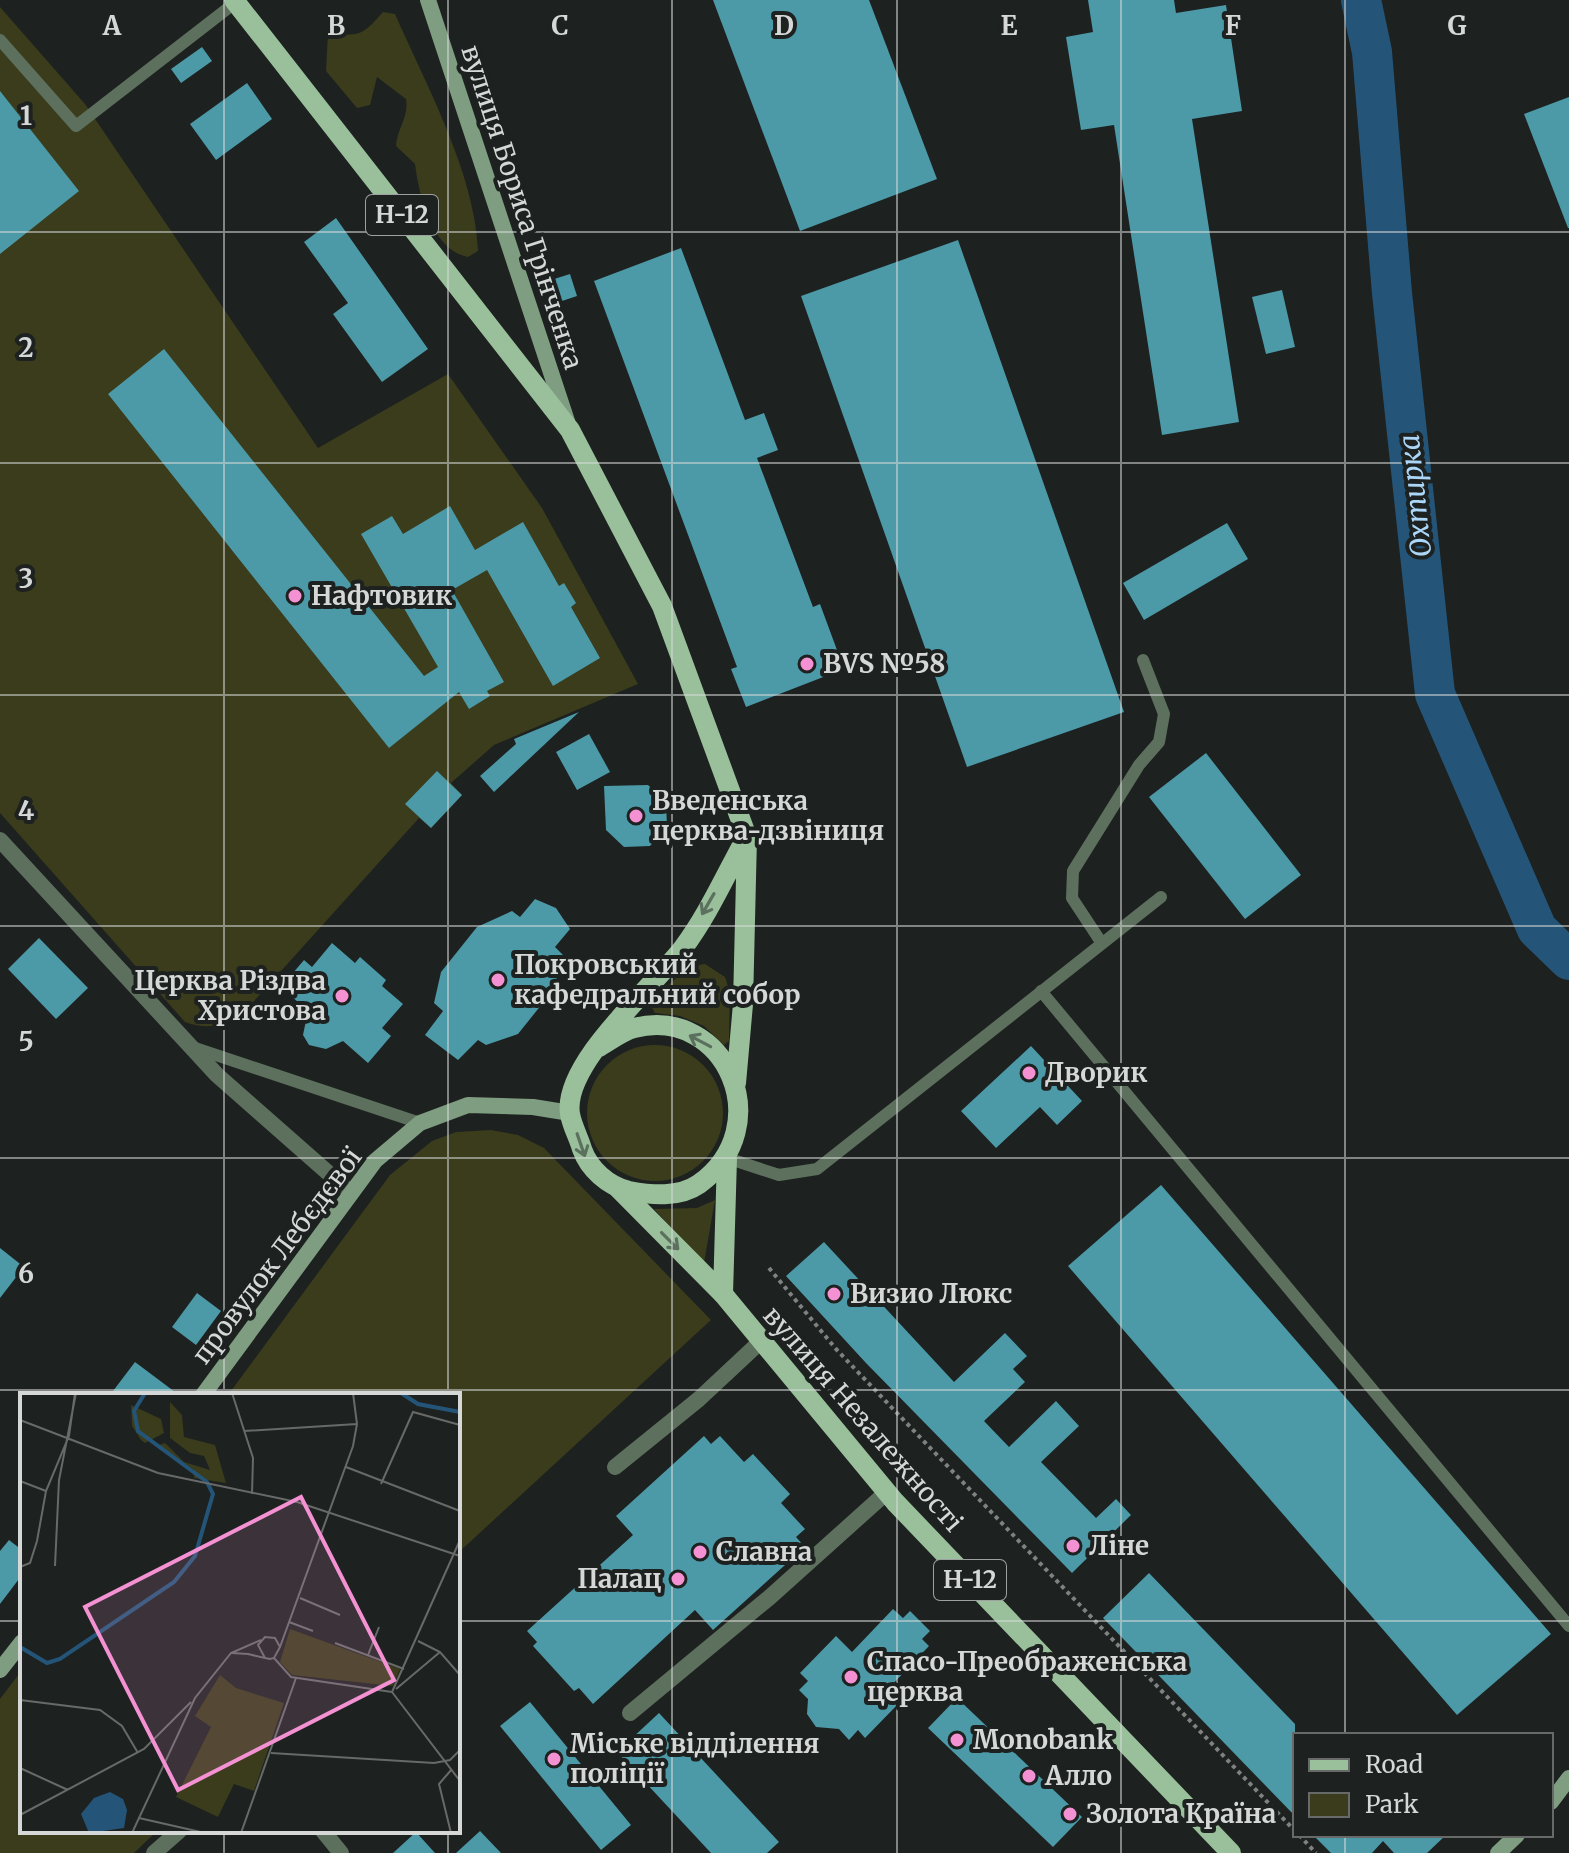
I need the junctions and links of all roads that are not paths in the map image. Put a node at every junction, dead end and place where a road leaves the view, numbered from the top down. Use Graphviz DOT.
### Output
graph roads {
  1 [pos="428,0"];
  2 [pos="235,1"];
  3 [pos="0,40"];
  4 [pos="570,430"];
  5 [pos="1143,660"];
  6 [pos="747,837"];
  7 [pos="0,840"];
  8 [pos="1161,897"];
  9 [pos="1101,942"];
  10 [pos="1041,991"];
  11 [pos="190,1047"];
  12 [pos="597,1048"];
  13 [pos="736,1083"];
  14 [pos="570,1113"];
  15 [pos="420,1123"];
  16 [pos="727,1158"];
  17 [pos="618,1188"];
  18 [pos="351,1193"];
  19 [pos="723,1294"];
  20 [pos="761,1341"];
  21 [pos="204,1393"];
  22 [pos="615,1467"];
  23 [pos="887,1492"];
  24 [pos="1569,1626"];
  25 [pos="20,1645"];
  26 [pos="0,1670"];
  27 [pos="630,1713"];
  28 [pos="1569,1778"];
  29 [pos="1553,1799"];
  30 [pos="177,1833"];
  31 [pos="325,1833"];
  32 [pos="1515,1837"];
  33 [pos="154,1853"];
  34 [pos="341,1853"];
  35 [pos="1231,1853"];
  36 [pos="1498,1853"];
  1 -- 4 [label="street, вулиця Бориса Грінченка"];
  2 -- 3 [label="lane"];
  2 -- 4 [label="main road, Н-12"];
  4 -- 6 [label="main road, Н-12"];
  5 -- 9 [label="lane"];
  6 -- 12 [label="main road, one-way"];
  6 -- 13 [label="main road, Н-12"];
  7 -- 11 [label="street"];
  8 -- 9 [label="lane"];
  9 -- 10 [label="lane"];
  10 -- 16 [label="lane"];
  10 -- 24 [label="lane"];
  11 -- 15 [label="lane"];
  11 -- 18 [label="street"];
  13 -- 12 [label="main road, Н-12, one-way"];
  12 -- 14 [label="main road"];
  13 -- 16 [label="main road, Н-12"];
  14 -- 15 [label="street, провулок Лебєдєвої"];
  14 -- 17 [label="main road, Н-12, one-way"];
  15 -- 18 [label="street, провулок Лебєдєвої"];
  16 -- 17 [label="main road, Н-12"];
  16 -- 19 [label="main road, Н-12"];
  17 -- 19 [label="main road, Н-12, one-way"];
  18 -- 21 [label="street, провулок Лебєдєвої"];
  19 -- 20 [label="main road, вулиця Незалежності / Н-12"];
  20 -- 22 [label="street"];
  20 -- 23 [label="main road, вулиця Незалежності / Н-12"];
  23 -- 27 [label="street"];
  23 -- 35 [label="main road, вулиця Незалежності / Н-12"];
  25 -- 26 [label="street"];
  28 -- 29 [label="street"];
  30 -- 33 [label="street"];
  31 -- 34 [label="street"];
  32 -- 36 [label="street"];
}
